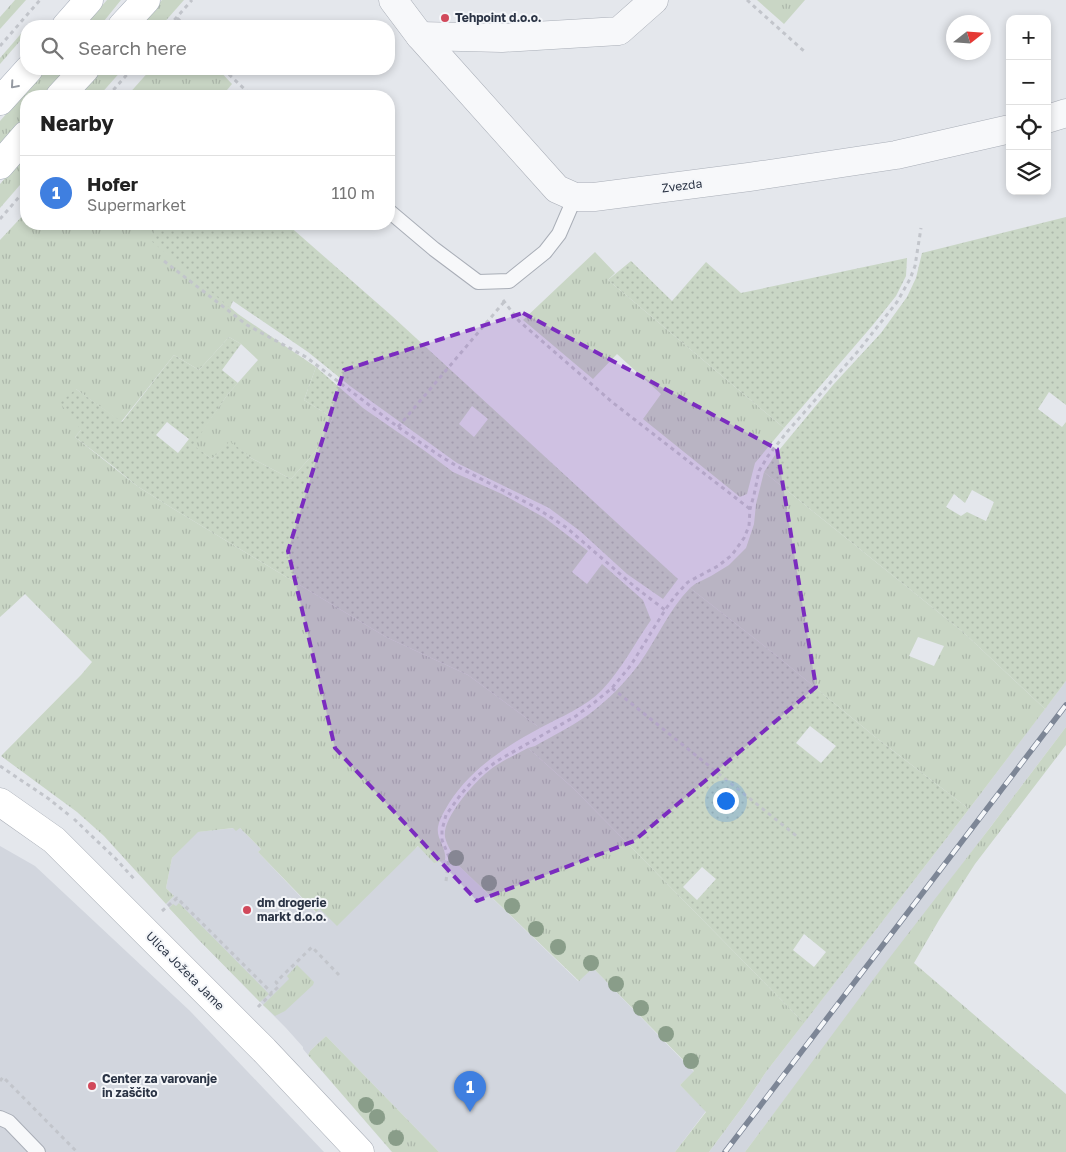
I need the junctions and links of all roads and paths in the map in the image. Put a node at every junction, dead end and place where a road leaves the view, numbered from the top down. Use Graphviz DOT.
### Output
graph roads {
  1 [pos="40,0"];
  2 [pos="89,0"];
  3 [pos="146,0"];
  4 [pos="192,0"];
  5 [pos="393,0"];
  6 [pos="654,0"];
  7 [pos="747,0"];
  8 [pos="177,18"];
  9 [pos="23,20"];
  10 [pos="71,20"];
  11 [pos="128,20"];
  12 [pos="179,20"];
  13 [pos="20,23"];
  14 [pos="420,36"];
  15 [pos="0,46"];
  16 [pos="805,52"];
  17 [pos="24,75"];
  18 [pos="79,75"];
  19 [pos="127,75"];
  20 [pos="229,75"];
  21 [pos="66,90"];
  22 [pos="113,90"];
  23 [pos="246,90"];
  24 [pos="0,101"];
  25 [pos="1066,113"];
  26 [pos="1051,118"];
  27 [pos="1006,129"];
  28 [pos="20,142"];
  29 [pos="0,165"];
  30 [pos="20,196"];
  31 [pos="575,197"];
  32 [pos="395,215"];
  33 [pos="0,219"];
  34 [pos="922,228"];
  35 [pos="164,261"];
  36 [pos="496,281"];
  37 [pos="504,302"];
  38 [pos="398,427"];
  39 [pos="750,509"];
  40 [pos="665,610"];
  41 [pos="612,688"];
  42 [pos="2,807"];
  43 [pos="799,838"];
  44 [pos="446,881"];
  45 [pos="162,911"];
  46 [pos="340,976"];
  47 [pos="272,994"];
  48 [pos="256,1009"];
  49 [pos="0,1081"];
  50 [pos="0,1118"];
  51 [pos="38,1152"];
  52 [pos="77,1152"];
  53 [pos="360,1152"];
  1 -- 9 [label="path"];
  2 -- 10 [label="street"];
  3 -- 11 [label="street"];
  4 -- 8 [label="path"];
  5 -- 14 [label="street"];
  6 -- 14 [label="street"];
  7 -- 16 [label="path"];
  8 -- 12 [label="path"];
  13 -- 15 [label="path"];
  14 -- 31 [label="street"];
  17 -- 24 [label="street, one-way"];
  18 -- 21 [label="street"];
  19 -- 22 [label="path"];
  20 -- 23 [label="path"];
  25 -- 26 [label="street"];
  27 -- 31 [label="street, Zvezda"];
  28 -- 29 [label="street"];
  30 -- 33 [label="path"];
  31 -- 36 [label="lane"];
  32 -- 36 [label="lane"];
  34 -- 39 [label="path"];
  35 -- 38 [label="path"];
  36 -- 37 [label="path"];
  37 -- 38 [label="path"];
  37 -- 39 [label="path"];
  38 -- 40 [label="path"];
  39 -- 40 [label="path"];
  40 -- 41 [label="path"];
  41 -- 43 [label="path"];
  41 -- 44 [label="path"];
  42 -- 53 [label="street, Ulica Jožeta Jame"];
  45 -- 47 [label="path"];
  46 -- 47 [label="path"];
  47 -- 48 [label="path"];
  49 -- 52 [label="path"];
  50 -- 51 [label="lane"];
}
